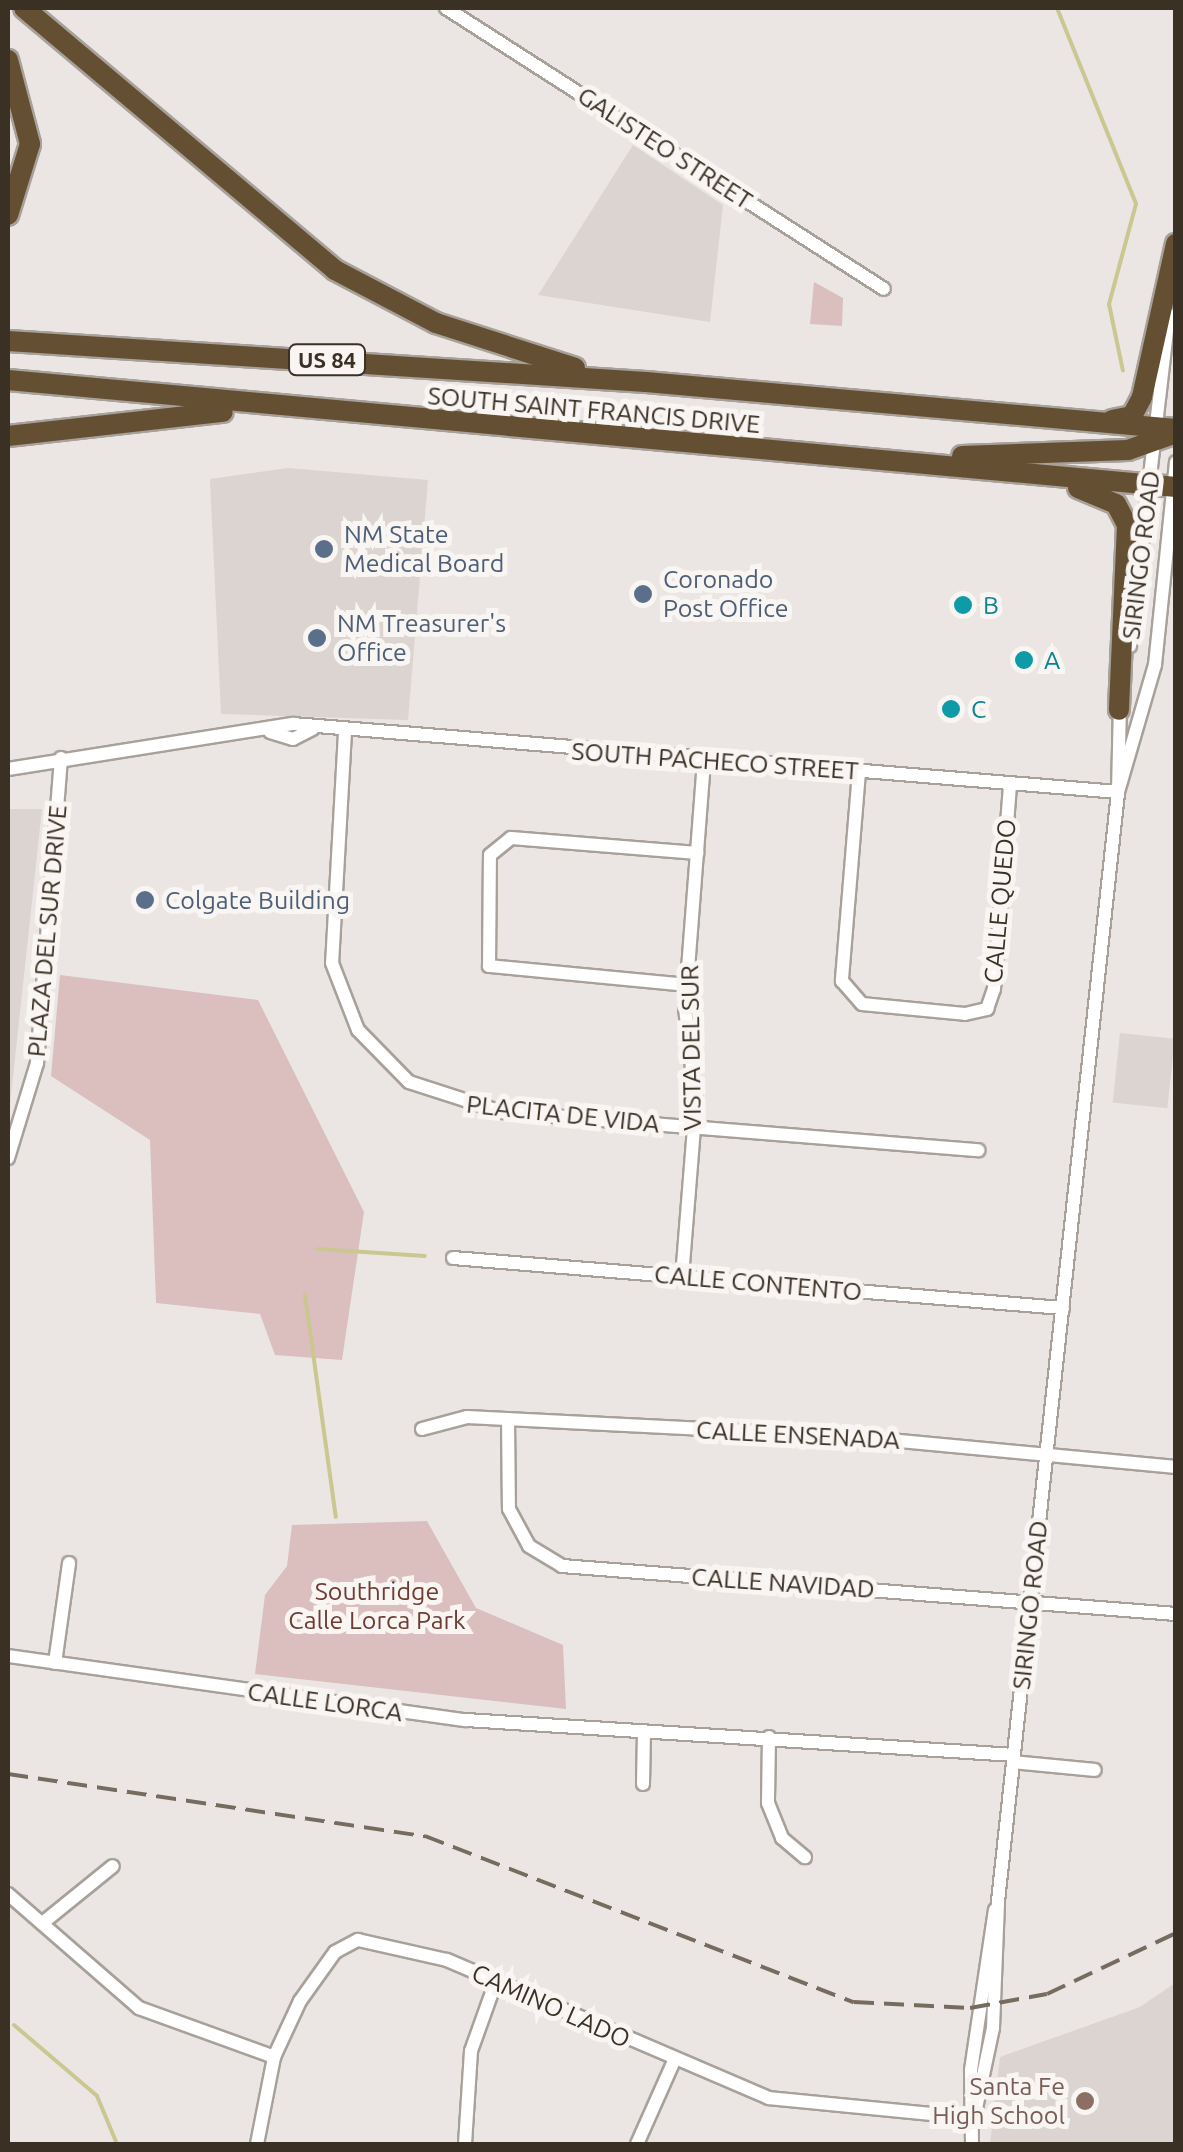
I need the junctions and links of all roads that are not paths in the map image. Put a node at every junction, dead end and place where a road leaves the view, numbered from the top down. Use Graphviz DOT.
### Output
graph roads {
  1 [pos="24,8"];
  2 [pos="446,8"];
  3 [pos="8,60"];
  4 [pos="8,215"];
  5 [pos="1176,244"];
  6 [pos="1176,258"];
  7 [pos="884,289"];
  8 [pos="8,341"];
  9 [pos="8,380"];
  10 [pos="646,382"];
  11 [pos="346,412"];
  12 [pos="1100,422"];
  13 [pos="1165,433"];
  14 [pos="8,436"];
  15 [pos="855,458"];
  16 [pos="973,469"];
  17 [pos="1175,474"];
  18 [pos="1150,485"];
  19 [pos="1119,710"];
  20 [pos="344,732"];
  21 [pos="61,758"];
  22 [pos="704,760"];
  23 [pos="8,769"];
  24 [pos="858,772"];
  25 [pos="1010,784"];
  26 [pos="1118,792"];
  27 [pos="697,853"];
  28 [pos="687,985"];
  29 [pos="694,1127"];
  30 [pos="978,1150"];
  31 [pos="8,1158"];
  32 [pos="453,1258"];
  33 [pos="682,1277"];
  34 [pos="1063,1308"];
  35 [pos="508,1419"];
  36 [pos="422,1429"];
  37 [pos="1046,1454"];
  38 [pos="1176,1467"];
  39 [pos="69,1563"];
  40 [pos="1030,1599"];
  41 [pos="1176,1614"];
  42 [pos="8,1656"];
  43 [pos="55,1663"];
  44 [pos="644,1733"];
  45 [pos="768,1736"];
  46 [pos="1014,1758"];
  47 [pos="1095,1770"];
  48 [pos="643,1784"];
  49 [pos="805,1857"];
  50 [pos="112,1866"];
  51 [pos="8,1894"];
  52 [pos="45,1921"];
  53 [pos="496,1982"];
  54 [pos="274,2057"];
  55 [pos="674,2060"];
  56 [pos="974,2118"];
  57 [pos="258,2144"];
  58 [pos="465,2144"];
  59 [pos="637,2144"];
  60 [pos="972,2144"];
  1 -- 10 [label="highway"];
  2 -- 7 [label="street, GALISTEO STREET"];
  3 -- 4 [label="highway"];
  5 -- 12 [label="highway"];
  6 -- 13 [label="street, SIRINGO ROAD"];
  8 -- 10 [label="highway, SOUTH SAINT FRANCIS DRIVE / US 84"];
  9 -- 11 [label="highway, SOUTH SAINT FRANCIS DRIVE / US 84"];
  10 -- 12 [label="highway, SOUTH SAINT FRANCIS DRIVE / US 84"];
  11 -- 14 [label="highway"];
  11 -- 15 [label="highway, SOUTH SAINT FRANCIS DRIVE / US 84"];
  12 -- 13 [label="highway, SOUTH SAINT FRANCIS DRIVE / US 84"];
  13 -- 15 [label="highway"];
  13 -- 18 [label="street, SIRINGO ROAD"];
  15 -- 16 [label="highway, SOUTH SAINT FRANCIS DRIVE / US 84"];
  16 -- 18 [label="highway, SOUTH SAINT FRANCIS DRIVE / US 84"];
  16 -- 19 [label="highway"];
  17 -- 18 [label="highway"];
  17 -- 26 [label="street, SIRINGO ROAD"];
  18 -- 19 [label="street, SIRINGO ROAD"];
  19 -- 26 [label="street, SIRINGO ROAD"];
  20 -- 21 [label="street, SOUTH PACHECO STREET"];
  20 -- 22 [label="street, SOUTH PACHECO STREET"];
  20 -- 29 [label="street, PLACITA DE VIDA"];
  21 -- 23 [label="street, SOUTH PACHECO STREET"];
  21 -- 31 [label="street, PLAZA DEL SUR DRIVE"];
  22 -- 24 [label="street, SOUTH PACHECO STREET"];
  22 -- 27 [label="street, VISTA DEL SUR"];
  24 -- 25 [label="street, SOUTH PACHECO STREET"];
  24 -- 25 [label="street, CALLE QUEDO"];
  25 -- 26 [label="street, SOUTH PACHECO STREET"];
  26 -- 34 [label="street, SIRINGO ROAD"];
  27 -- 28 [label="street, VISTA DEL SUR"];
  27 -- 28 [label="street"];
  28 -- 29 [label="street, VISTA DEL SUR"];
  29 -- 30 [label="street, PLACITA DE VIDA"];
  29 -- 33 [label="street, VISTA DEL SUR"];
  32 -- 33 [label="street, CALLE CONTENTO"];
  33 -- 34 [label="street, CALLE CONTENTO"];
  34 -- 37 [label="street, SIRINGO ROAD"];
  35 -- 36 [label="street, CALLE ENSENADA"];
  35 -- 37 [label="street, CALLE ENSENADA"];
  35 -- 40 [label="street, CALLE NAVIDAD"];
  37 -- 38 [label="street, CALLE ENSENADA"];
  37 -- 40 [label="street, SIRINGO ROAD"];
  39 -- 43 [label="street"];
  40 -- 41 [label="street, CALLE NAVIDAD"];
  40 -- 46 [label="street, SIRINGO ROAD"];
  42 -- 43 [label="street, CALLE LORCA"];
  43 -- 44 [label="street, CALLE LORCA"];
  44 -- 45 [label="street, CALLE LORCA"];
  44 -- 48 [label="street"];
  45 -- 46 [label="street, CALLE LORCA"];
  45 -- 49 [label="street"];
  46 -- 47 [label="street, CALLE LORCA"];
  46 -- 56 [label="street, SIRINGO ROAD"];
  50 -- 52 [label="street"];
  51 -- 52 [label="street"];
  52 -- 54 [label="street"];
  53 -- 54 [label="street, CAMINO LADO"];
  53 -- 55 [label="street, CAMINO LADO"];
  53 -- 58 [label="street"];
  54 -- 57 [label="street, CAMINO LADO"];
  55 -- 56 [label="street, CAMINO LADO"];
  55 -- 59 [label="street"];
  56 -- 60 [label="street, SIRINGO ROAD"];
}
